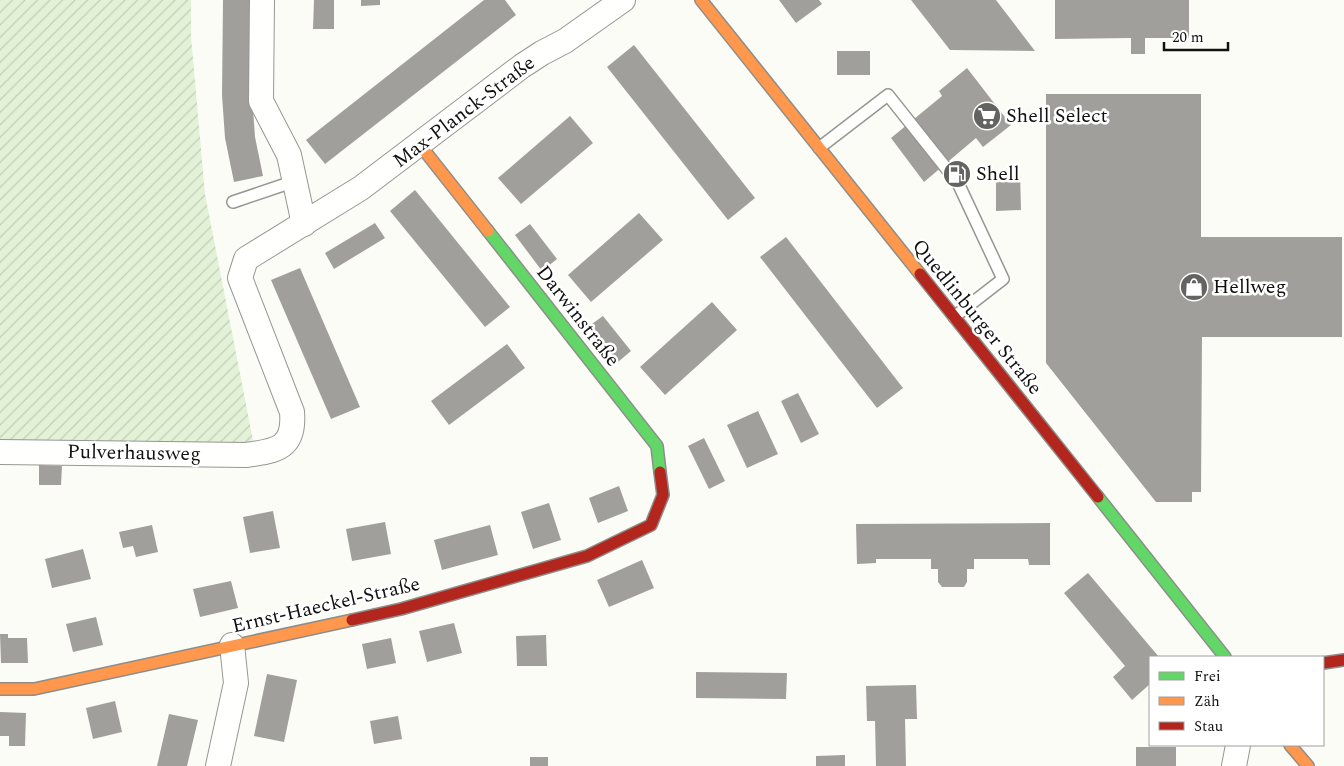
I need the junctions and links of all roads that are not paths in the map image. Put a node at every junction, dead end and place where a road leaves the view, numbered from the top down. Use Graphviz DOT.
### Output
graph roads {
  1 [pos="262,0"];
  2 [pos="623,0"];
  3 [pos="701,0"];
  4 [pos="420,145"];
  5 [pos="819,148"];
  6 [pos="295,181"];
  7 [pos="233,202"];
  8 [pos="304,224"];
  9 [pos="954,318"];
  10 [pos="0,452"];
  11 [pos="268,452"];
  12 [pos="651,524"];
  13 [pos="232,645"];
  14 [pos="1224,656"];
  15 [pos="1344,660"];
  16 [pos="1324,663"];
  17 [pos="0,689"];
  18 [pos="1238,746"];
  19 [pos="1291,746"];
  20 [pos="218,766"];
  21 [pos="1234,766"];
  22 [pos="1308,766"];
  1 -- 6 [label="street"];
  2 -- 4 [label="street, Max-Planck-Straße"];
  3 -- 5 [label="street, Quedlinburger Straße"];
  4 -- 8 [label="street, Max-Planck-Straße"];
  4 -- 12 [label="street, Darwinstraße"];
  5 -- 9 [label="street, Quedlinburger Straße"];
  5 -- 9 [label="lane"];
  6 -- 7 [label="lane"];
  6 -- 8 [label="street"];
  8 -- 11 [label="street, Max-Planck-Straße"];
  9 -- 14 [label="street, Quedlinburger Straße"];
  10 -- 11 [label="street, Pulverhausweg"];
  12 -- 13 [label="street, Ernst-Haeckel-Straße"];
  13 -- 17 [label="street, Ernst-Haeckel-Straße"];
  13 -- 20 [label="street"];
  15 -- 16 [label="street"];
  18 -- 21 [label="street"];
  19 -- 22 [label="street"];
}
